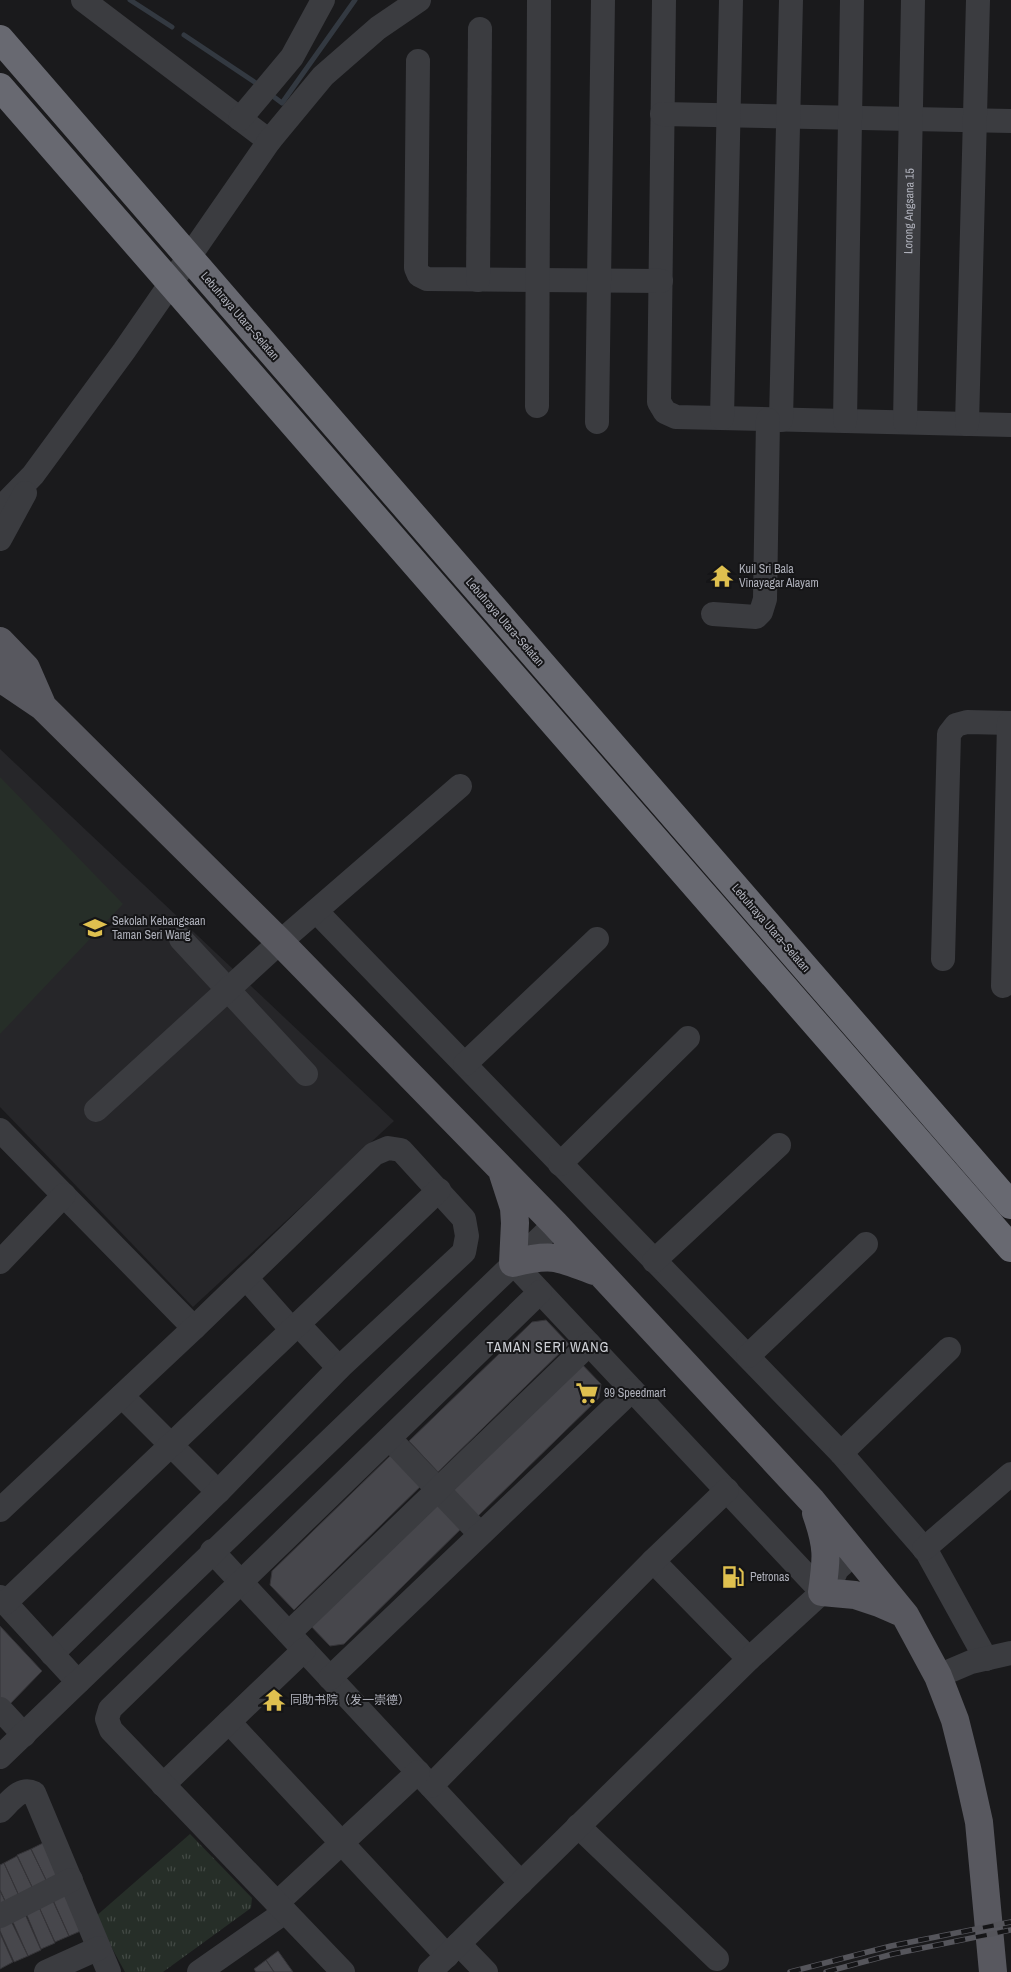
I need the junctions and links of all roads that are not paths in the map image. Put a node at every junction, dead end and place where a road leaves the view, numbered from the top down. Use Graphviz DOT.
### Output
graph roads {
  1 [pos="83,0"];
  2 [pos="324,0"];
  3 [pos="419,0"];
  4 [pos="539,0"];
  5 [pos="603,0"];
  6 [pos="664,0"];
  7 [pos="731,0"];
  8 [pos="791,0"];
  9 [pos="852,0"];
  10 [pos="913,0"];
  11 [pos="978,0"];
  12 [pos="480,29"];
  13 [pos="0,39"];
  14 [pos="418,61"];
  15 [pos="0,87"];
  16 [pos="662,114"];
  17 [pos="729,116"];
  18 [pos="789,117"];
  19 [pos="850,118"];
  20 [pos="240,119"];
  21 [pos="911,119"];
  22 [pos="975,120"];
  23 [pos="1011,121"];
  24 [pos="270,140"];
  25 [pos="478,280"];
  26 [pos="537,280"];
  27 [pos="599,280"];
  28 [pos="660,281"];
  29 [pos="536,406"];
  30 [pos="722,418"];
  31 [pos="775,420"];
  32 [pos="845,421"];
  33 [pos="597,422"];
  34 [pos="905,422"];
  35 [pos="967,424"];
  36 [pos="1011,424"];
  37 [pos="33,475"];
  38 [pos="0,508"];
  39 [pos="0,539"];
  40 [pos="713,614"];
  41 [pos="0,641"];
  42 [pos="0,674"];
  43 [pos="43,707"];
  44 [pos="1010,723"];
  45 [pos="460,786"];
  46 [pos="316,911"];
  47 [pos="181,939"];
  48 [pos="597,939"];
  49 [pos="280,942"];
  50 [pos="943,960"];
  51 [pos="1003,986"];
  52 [pos="228,989"];
  53 [pos="688,1038"];
  54 [pos="465,1064"];
  55 [pos="306,1074"];
  56 [pos="96,1110"];
  57 [pos="0,1130"];
  58 [pos="779,1145"];
  59 [pos="560,1164"];
  60 [pos="503,1172"];
  61 [pos="439,1190"];
  62 [pos="64,1195"];
  63 [pos="1011,1205"];
  64 [pos="554,1224"];
  65 [pos="866,1244"];
  66 [pos="1011,1248"];
  67 [pos="654,1261"];
  68 [pos="0,1262"];
  69 [pos="513,1262"];
  70 [pos="601,1273"];
  71 [pos="246,1278"];
  72 [pos="540,1292"];
  73 [pos="295,1327"];
  74 [pos="194,1328"];
  75 [pos="589,1344"];
  76 [pos="949,1349"];
  77 [pos="748,1356"];
  78 [pos="339,1368"];
  79 [pos="632,1390"];
  80 [pos="122,1396"];
  81 [pos="390,1439"];
  82 [pos="173,1444"];
  83 [pos="841,1453"];
  84 [pos="1011,1474"];
  85 [pos="437,1489"];
  86 [pos="727,1490"];
  87 [pos="218,1492"];
  88 [pos="812,1501"];
  89 [pos="0,1510"];
  90 [pos="480,1534"];
  91 [pos="924,1549"];
  92 [pos="212,1551"];
  93 [pos="859,1559"];
  94 [pos="652,1561"];
  95 [pos="242,1583"];
  96 [pos="826,1589"];
  97 [pos="3,1600"];
  98 [pos="905,1615"];
  99 [pos="296,1641"];
  100 [pos="52,1654"];
  101 [pos="1011,1654"];
  102 [pos="749,1659"];
  103 [pos="986,1659"];
  104 [pos="938,1676"];
  105 [pos="330,1678"];
  106 [pos="78,1682"];
  107 [pos="0,1709"];
  108 [pos="229,1722"];
  109 [pos="24,1735"];
  110 [pos="0,1757"];
  111 [pos="425,1779"];
  112 [pos="163,1785"];
  113 [pos="0,1811"];
  114 [pos="578,1826"];
  115 [pos="341,1842"];
  116 [pos="71,1880"];
  117 [pos="521,1883"];
  118 [pos="281,1908"];
  119 [pos="0,1916"];
  120 [pos="99,1948"];
  121 [pos="453,1950"];
  122 [pos="717,1959"];
  123 [pos="340,1971"];
  124 [pos="46,1972"];
  125 [pos="109,1972"];
  126 [pos="199,1972"];
  127 [pos="430,1972"];
  128 [pos="486,1972"];
  129 [pos="993,1972"];
  1 -- 20 [label="street"];
  2 -- 20 [label="street"];
  3 -- 24 [label="street"];
  4 -- 26 [label="street"];
  5 -- 27 [label="street"];
  6 -- 16 [label="street"];
  7 -- 17 [label="street"];
  8 -- 18 [label="street"];
  9 -- 19 [label="street"];
  10 -- 21 [label="street, Lorong Angsana 15"];
  11 -- 22 [label="street"];
  12 -- 25 [label="street"];
  13 -- 63 [label="highway, Lebuhraya Utara–Selatan"];
  14 -- 25 [label="street"];
  15 -- 66 [label="highway"];
  16 -- 17 [label="street"];
  16 -- 28 [label="street"];
  17 -- 18 [label="street"];
  17 -- 30 [label="street"];
  18 -- 19 [label="street"];
  18 -- 31 [label="street"];
  19 -- 21 [label="street"];
  19 -- 32 [label="street"];
  20 -- 24 [label="street"];
  21 -- 22 [label="street"];
  21 -- 34 [label="street, Lorong Angsana 15"];
  22 -- 23 [label="street"];
  22 -- 35 [label="street"];
  24 -- 37 [label="street"];
  25 -- 26 [label="street"];
  26 -- 27 [label="street"];
  26 -- 29 [label="street"];
  27 -- 28 [label="street"];
  27 -- 33 [label="street"];
  28 -- 30 [label="street"];
  30 -- 31 [label="street"];
  31 -- 32 [label="street"];
  31 -- 40 [label="street"];
  32 -- 34 [label="street"];
  34 -- 35 [label="street"];
  35 -- 36 [label="street"];
  37 -- 38 [label="street"];
  37 -- 39 [label="street"];
  41 -- 43 [label="main road"];
  42 -- 43 [label="main road"];
  43 -- 49 [label="main road"];
  44 -- 50 [label="street"];
  44 -- 51 [label="street"];
  45 -- 46 [label="street"];
  46 -- 49 [label="street"];
  46 -- 54 [label="street"];
  47 -- 52 [label="street"];
  48 -- 54 [label="street"];
  49 -- 52 [label="street"];
  49 -- 60 [label="main road"];
  52 -- 55 [label="street"];
  52 -- 56 [label="street"];
  53 -- 59 [label="street"];
  54 -- 59 [label="street"];
  57 -- 62 [label="street"];
  58 -- 67 [label="street"];
  59 -- 67 [label="street"];
  60 -- 64 [label="main road"];
  60 -- 69 [label="main road"];
  61 -- 71 [label="street"];
  61 -- 73 [label="street"];
  61 -- 78 [label="street"];
  62 -- 68 [label="street"];
  62 -- 74 [label="street"];
  64 -- 69 [label="street"];
  64 -- 70 [label="main road"];
  65 -- 77 [label="street"];
  67 -- 77 [label="street"];
  69 -- 70 [label="main road"];
  69 -- 72 [label="street"];
  69 -- 92 [label="street"];
  70 -- 88 [label="main road"];
  71 -- 73 [label="street"];
  71 -- 74 [label="street"];
  72 -- 75 [label="street"];
  72 -- 81 [label="street"];
  73 -- 78 [label="street"];
  73 -- 82 [label="street"];
  74 -- 80 [label="street"];
  75 -- 79 [label="street"];
  75 -- 85 [label="street"];
  76 -- 83 [label="street"];
  77 -- 83 [label="street"];
  78 -- 87 [label="street"];
  79 -- 86 [label="street"];
  79 -- 90 [label="street"];
  80 -- 82 [label="street"];
  80 -- 89 [label="street"];
  81 -- 85 [label="street"];
  81 -- 95 [label="street"];
  82 -- 87 [label="street"];
  82 -- 97 [label="street"];
  83 -- 91 [label="street"];
  84 -- 91 [label="street"];
  85 -- 90 [label="street"];
  85 -- 99 [label="street"];
  86 -- 94 [label="street"];
  86 -- 96 [label="street"];
  87 -- 100 [label="street"];
  88 -- 93 [label="main road"];
  88 -- 96 [label="main road"];
  90 -- 105 [label="street"];
  91 -- 103 [label="street"];
  92 -- 95 [label="street"];
  92 -- 106 [label="street"];
  93 -- 96 [label="street"];
  93 -- 98 [label="main road"];
  94 -- 102 [label="street"];
  94 -- 111 [label="street"];
  95 -- 99 [label="street"];
  95 -- 112 [label="street"];
  96 -- 98 [label="main road"];
  96 -- 102 [label="street"];
  97 -- 100 [label="street"];
  98 -- 104 [label="main road"];
  99 -- 105 [label="street"];
  99 -- 108 [label="street"];
  100 -- 106 [label="street"];
  101 -- 103 [label="street"];
  102 -- 114 [label="street"];
  103 -- 104 [label="street"];
  104 -- 129 [label="main road"];
  105 -- 111 [label="street"];
  106 -- 109 [label="street"];
  107 -- 109 [label="street"];
  108 -- 112 [label="street"];
  108 -- 115 [label="street"];
  109 -- 110 [label="street"];
  111 -- 115 [label="street"];
  111 -- 117 [label="street"];
  112 -- 118 [label="street"];
  113 -- 116 [label="street"];
  114 -- 117 [label="street"];
  114 -- 122 [label="street"];
  115 -- 118 [label="street"];
  115 -- 121 [label="street"];
  116 -- 119 [label="street"];
  116 -- 120 [label="street"];
  117 -- 121 [label="street"];
  118 -- 123 [label="street"];
  118 -- 126 [label="street"];
  120 -- 124 [label="street"];
  120 -- 125 [label="street"];
  121 -- 127 [label="street"];
  121 -- 128 [label="street"];
}
